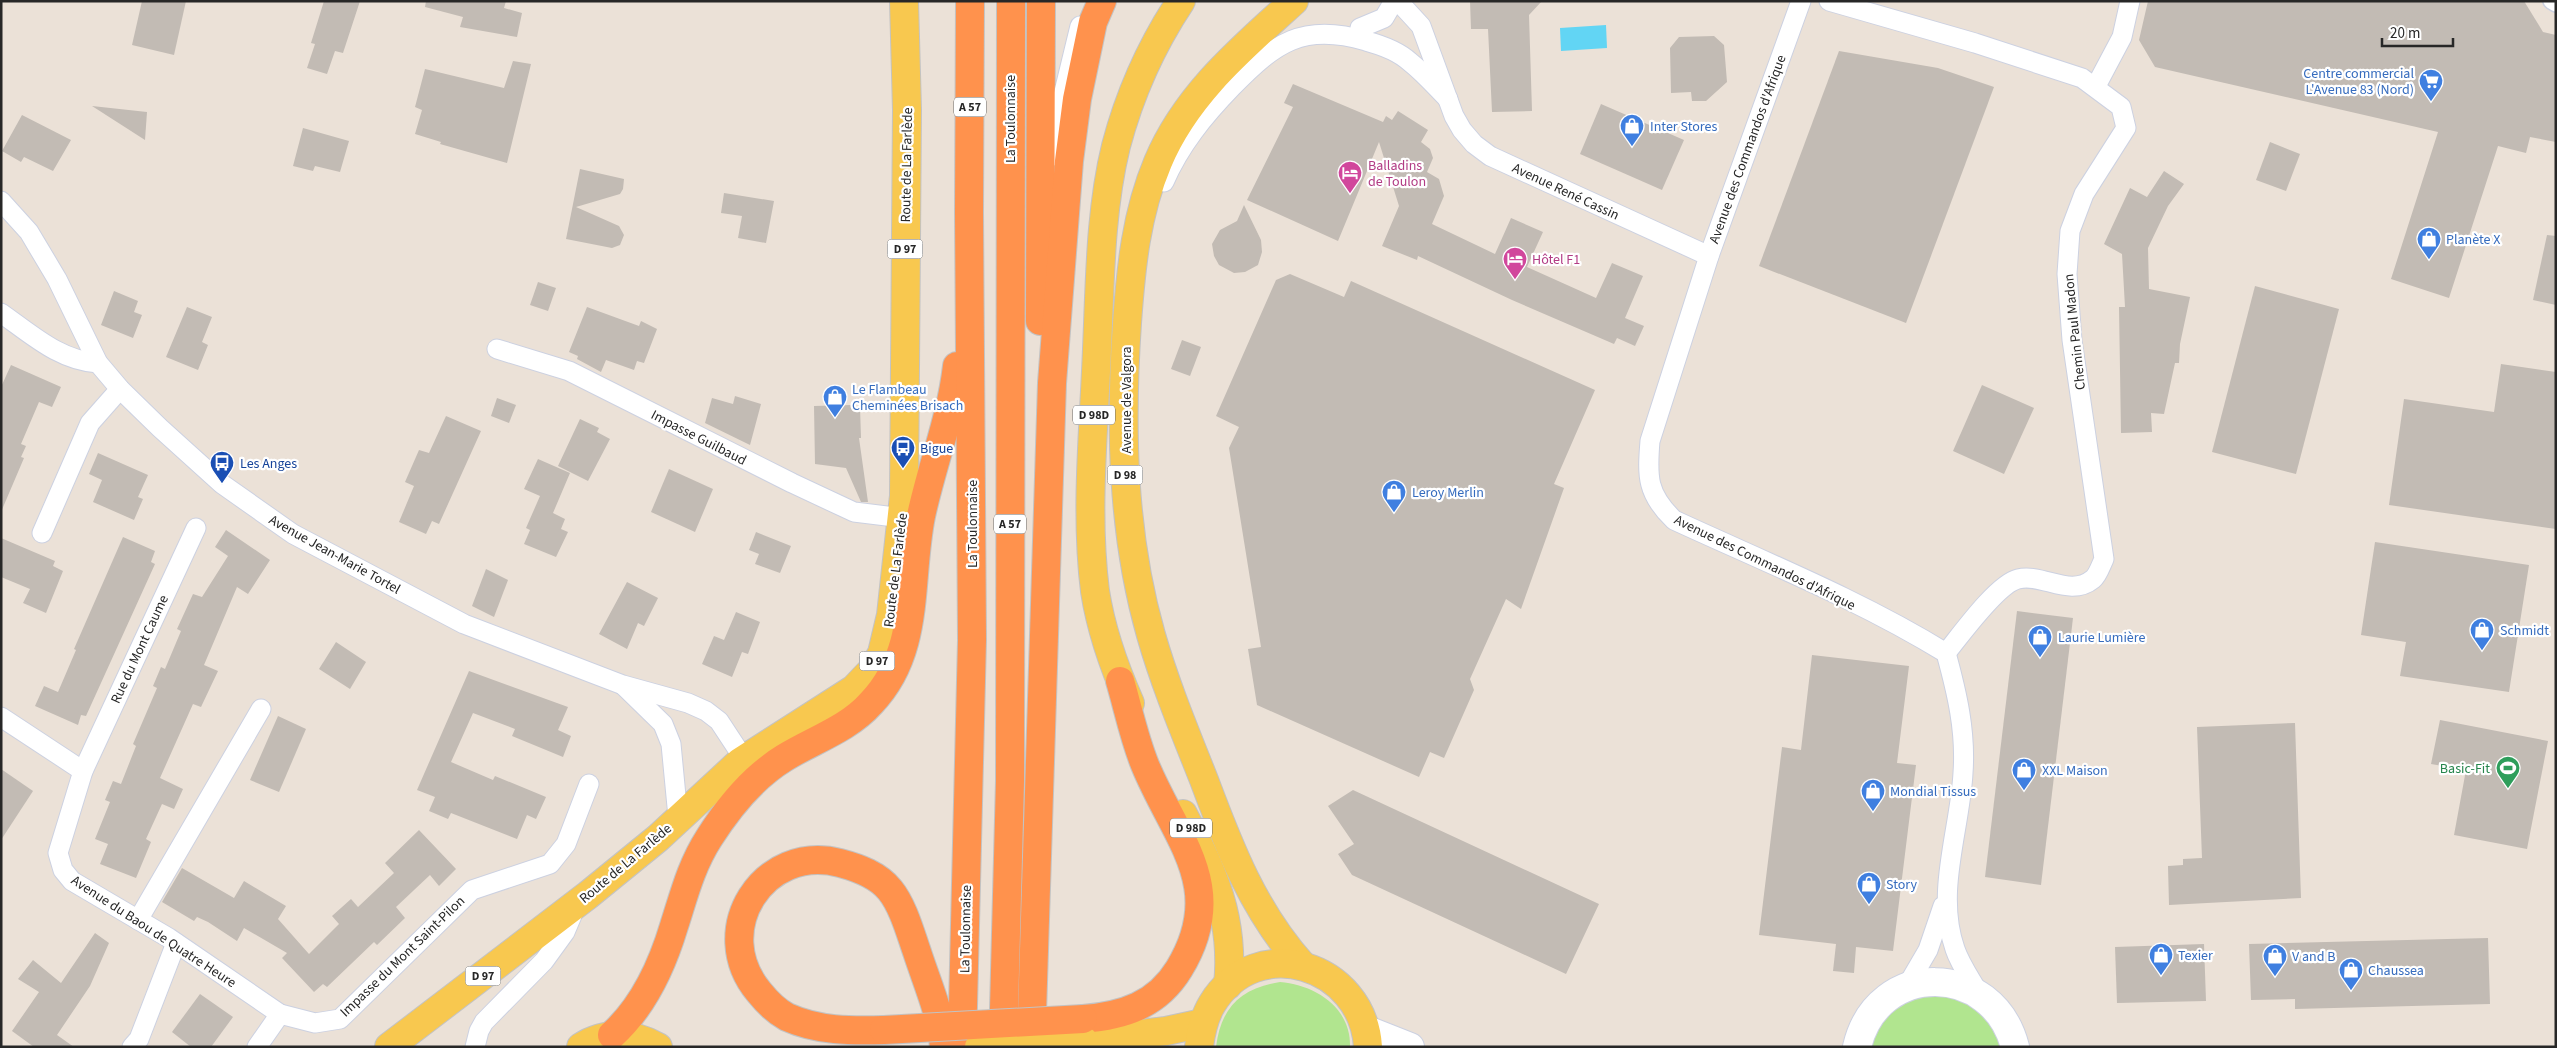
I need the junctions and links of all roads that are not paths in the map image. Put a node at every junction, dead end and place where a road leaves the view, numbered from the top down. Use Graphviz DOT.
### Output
graph roads {
  1 [pos="904,1"];
  2 [pos="970,1"];
  3 [pos="1011,1"];
  4 [pos="1041,1"];
  5 [pos="1090,1"];
  6 [pos="1102,1"];
  7 [pos="1181,1"];
  8 [pos="1294,1"];
  9 [pos="1396,1"];
  10 [pos="1801,1"];
  11 [pos="1829,1"];
  12 [pos="2130,1"];
  13 [pos="1358,38"];
  14 [pos="2096,86"];
  15 [pos="1448,99"];
  16 [pos="1,201"];
  17 [pos="969,212"];
  18 [pos="1709,256"];
  19 [pos="1131,273"];
  20 [pos="1,313"];
  21 [pos="497,348"];
  22 [pos="98,363"];
  23 [pos="1052,383"];
  24 [pos="120,389"];
  25 [pos="902,518"];
  26 [pos="196,528"];
  27 [pos="42,533"];
  28 [pos="1946,653"];
  29 [pos="1120,681"];
  30 [pos="623,686"];
  31 [pos="261,709"];
  32 [pos="1,717"];
  33 [pos="744,759"];
  34 [pos="83,771"];
  35 [pos="590,784"];
  36 [pos="1038,785"];
  37 [pos="678,817"];
  38 [pos="1948,890"];
  39 [pos="576,904"];
  40 [pos="138,920"];
  41 [pos="176,943"];
  42 [pos="1303,966"];
  43 [pos="1228,985"];
  44 [pos="1907,986"];
  45 [pos="1978,992"];
  46 [pos="280,1014"];
  47 [pos="612,1035"];
  48 [pos="1201,1035"];
  49 [pos="1101,1037"];
  50 [pos="1368,1039"];
  51 [pos="1854,1042"];
  52 [pos="132,1047"];
  53 [pos="257,1047"];
  54 [pos="389,1047"];
  55 [pos="475,1047"];
  56 [pos="581,1047"];
  57 [pos="658,1047"];
  58 [pos="944,1047"];
  59 [pos="962,1047"];
  60 [pos="979,1047"];
  61 [pos="1003,1047"];
  62 [pos="1031,1047"];
  63 [pos="1410,1047"];
  64 [pos="2015,1047"];
  1 -- 25 [label="main road, Route de La Farlède / D 97"];
  2 -- 17 [label="highway, La Toulonnaise / A 57"];
  3 -- 61 [label="highway, La Toulonnaise / A 57"];
  4 -- 36 [label="highway"];
  5 -- 23 [label="street"];
  6 -- 23 [label="highway"];
  7 -- 29 [label="main road, D 98D"];
  8 -- 19 [label="main road, Avenue de Valgora / D 98"];
  9 -- 13 [label="street, Avenue René Cassin"];
  9 -- 15 [label="street, Avenue René Cassin"];
  10 -- 18 [label="street, Avenue des Commandos d'Afrique"];
  11 -- 14 [label="street, Chemin Paul Madon"];
  12 -- 14 [label="street"];
  13 -- 15 [label="street, Avenue René Cassin"];
  13 -- 19 [label="street, Avenue René Cassin"];
  14 -- 28 [label="street, Chemin Paul Madon"];
  15 -- 18 [label="street, Avenue René Cassin"];
  16 -- 22 [label="street, Avenue Jean-Marie Tortel"];
  17 -- 47 [label="highway"];
  17 -- 59 [label="highway, La Toulonnaise / A 57"];
  18 -- 28 [label="street, Avenue des Commandos d'Afrique"];
  19 -- 42 [label="main road, Avenue de Valgora / D 98"];
  20 -- 22 [label="street"];
  21 -- 25 [label="street, Impasse Guilbaud"];
  22 -- 24 [label="street, Avenue Jean-Marie Tortel"];
  23 -- 36 [label="highway"];
  24 -- 27 [label="street"];
  24 -- 30 [label="street, Avenue Jean-Marie Tortel"];
  25 -- 33 [label="main road, Route de La Farlède / D 97"];
  26 -- 34 [label="street, Rue du Mont Caume"];
  28 -- 38 [label="street"];
  29 -- 43 [label="main road, D 98D"];
  29 -- 49 [label="highway"];
  30 -- 33 [label="street, Avenue Jean-Marie Tortel"];
  30 -- 37 [label="street, Avenue Jean-Marie Tortel"];
  31 -- 40 [label="street"];
  32 -- 34 [label="street"];
  33 -- 37 [label="main road, Route de La Farlède / D 97"];
  34 -- 40 [label="street, Avenue du Baou de Quatre Heure"];
  35 -- 46 [label="street, Impasse du Mont Saint-Pilon"];
  36 -- 62 [label="highway"];
  37 -- 39 [label="main road, Route de La Farlède / D 97"];
  38 -- 44 [label="street"];
  38 -- 45 [label="street"];
  39 -- 54 [label="main road, Route de La Farlède / D 97"];
  39 -- 55 [label="street"];
  40 -- 41 [label="street, Avenue du Baou de Quatre Heure"];
  41 -- 46 [label="street, Avenue du Baou de Quatre Heure"];
  41 -- 52 [label="street"];
  42 -- 43 [label="main road"];
  42 -- 50 [label="main road"];
  43 -- 48 [label="main road"];
  44 -- 45 [label="main road"];
  44 -- 51 [label="main road"];
  45 -- 64 [label="main road"];
  46 -- 53 [label="street"];
  47 -- 56 [label="main road"];
  47 -- 57 [label="main road"];
  48 -- 49 [label="main road"];
  49 -- 58 [label="highway, bridge"];
  49 -- 60 [label="main road, bridge"];
  50 -- 63 [label="main road"];
}
